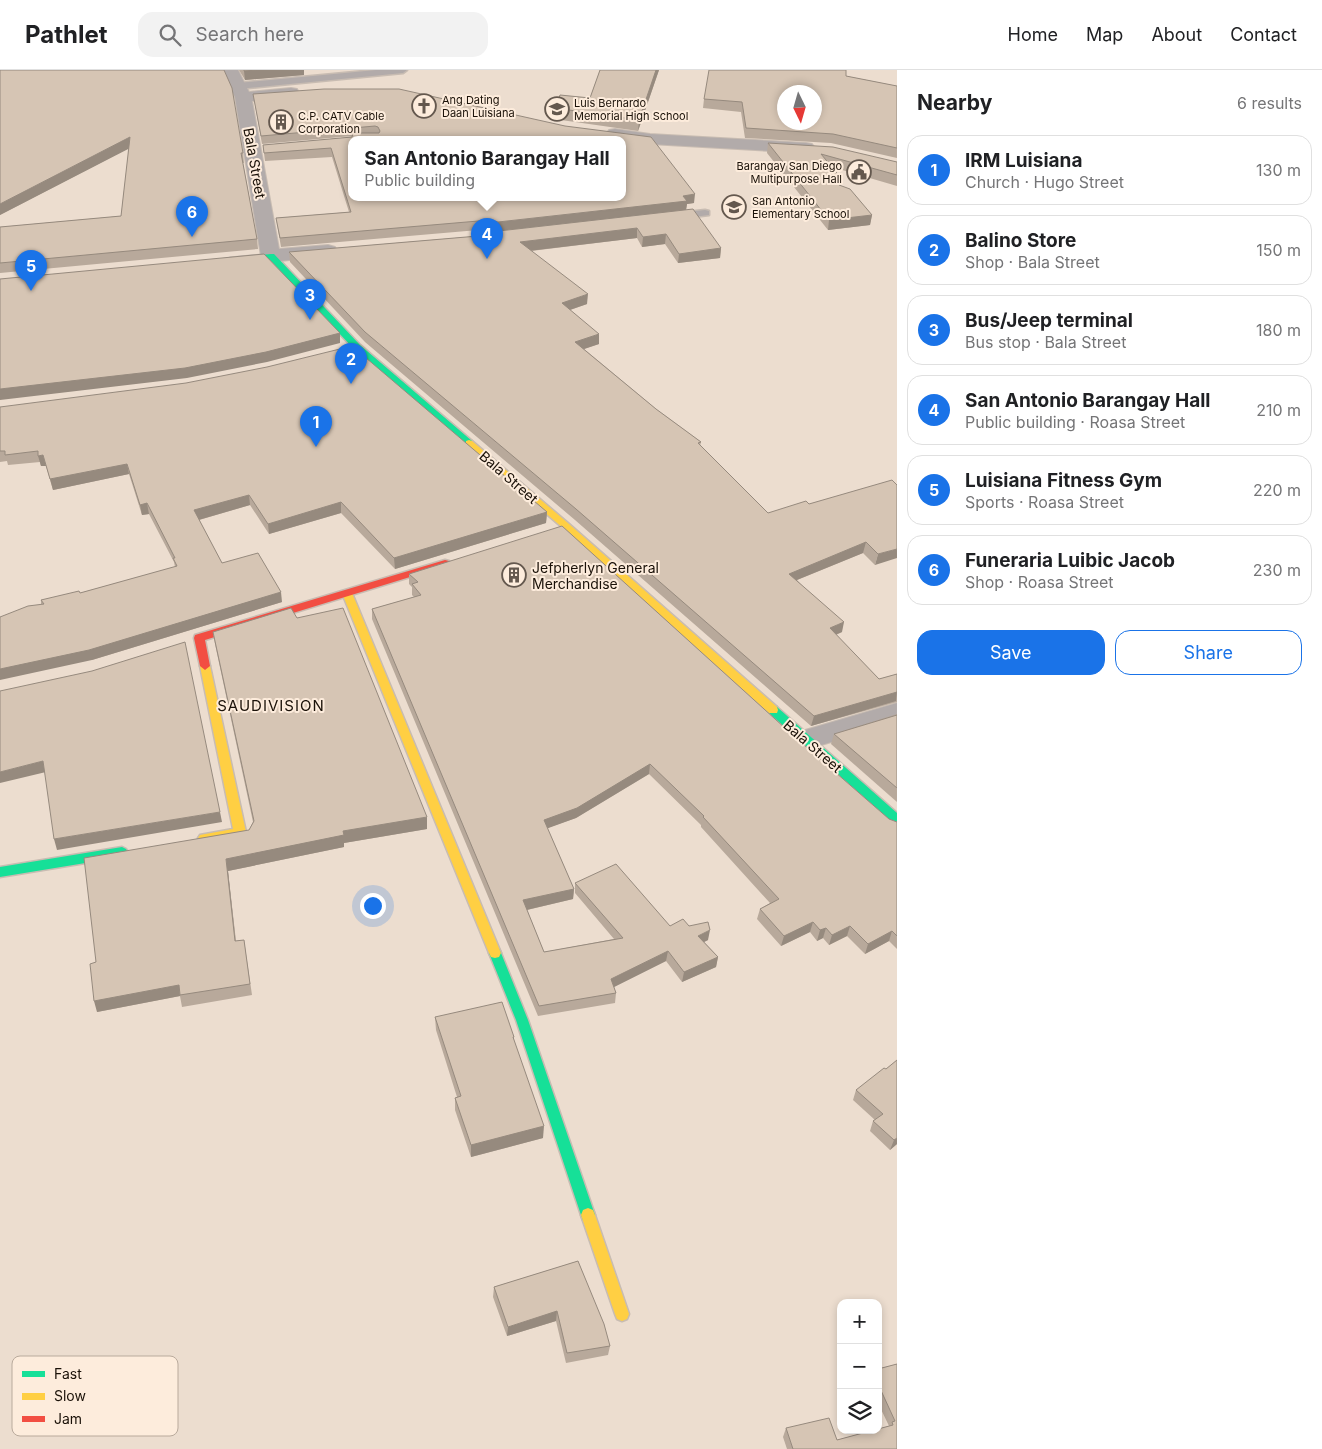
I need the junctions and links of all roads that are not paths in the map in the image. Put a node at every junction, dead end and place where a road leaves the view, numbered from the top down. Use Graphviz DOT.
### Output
graph roads {
  1 [pos="230,70"];
  2 [pos="403,70"];
  3 [pos="371,90"];
  4 [pos="240,92"];
  5 [pos="603,133"];
  6 [pos="824,149"];
  7 [pos="705,213"];
  8 [pos="662,217"];
  9 [pos="347,250"];
  10 [pos="271,256"];
  11 [pos="223,261"];
  12 [pos="452,561"];
  13 [pos="347,593"];
  14 [pos="897,712"];
  15 [pos="805,740"];
  16 [pos="897,820"];
  17 [pos="192,840"];
  18 [pos="134,850"];
  19 [pos="0,872"];
  20 [pos="622,1314"];
  1 -- 4 [label="street, Bala Street"];
  2 -- 4 [label="lane"];
  3 -- 4 [label="street"];
  4 -- 10 [label="street, Bala Street"];
  5 -- 6 [label="street"];
  7 -- 8 [label="lane"];
  9 -- 10 [label="street"];
  10 -- 11 [label="street"];
  10 -- 15 [label="street, Bala Street"];
  12 -- 13 [label="street"];
  13 -- 17 [label="street"];
  13 -- 20 [label="street"];
  14 -- 15 [label="street"];
  15 -- 16 [label="street, Bala Street"];
  18 -- 19 [label="street"];
}
